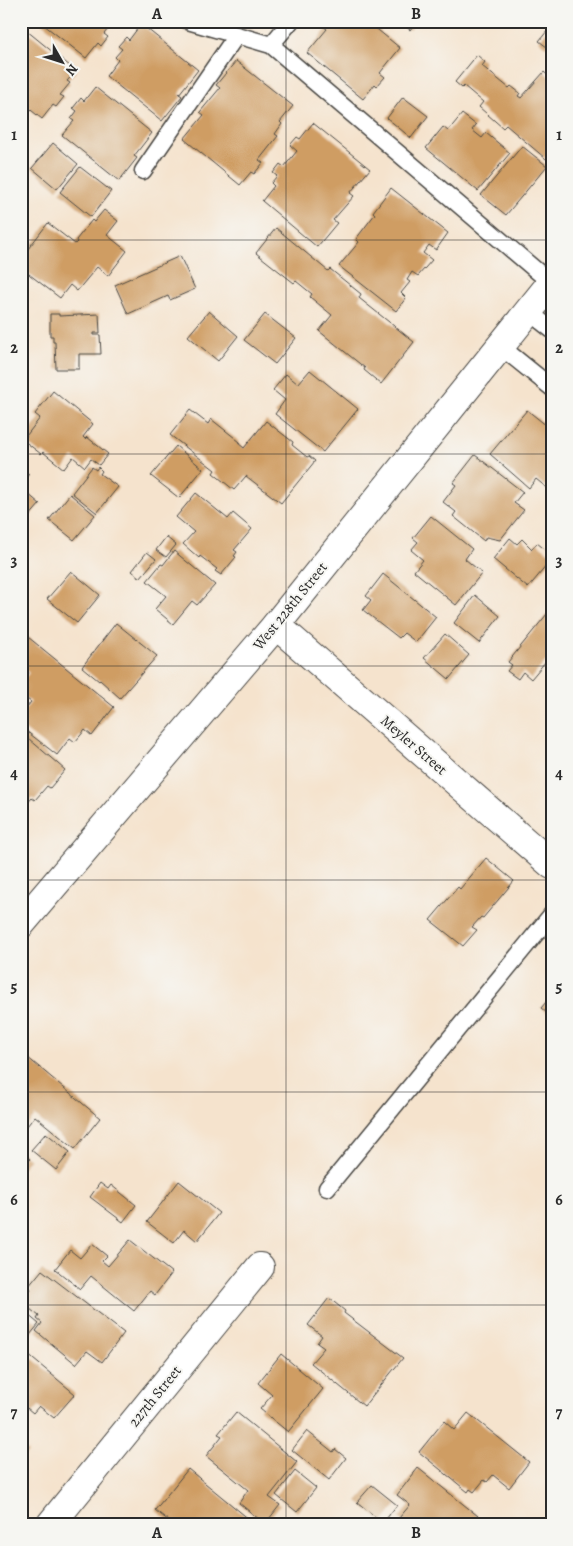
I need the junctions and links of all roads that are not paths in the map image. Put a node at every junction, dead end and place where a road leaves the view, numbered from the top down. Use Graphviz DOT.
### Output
graph roads {
  1 [pos="188,21"];
  2 [pos="291,21"];
  3 [pos="236,36"];
  4 [pos="271,45"];
  5 [pos="143,171"];
  6 [pos="551,282"];
  7 [pos="528,311"];
  8 [pos="552,330"];
  9 [pos="500,346"];
  10 [pos="552,388"];
  11 [pos="276,625"];
  12 [pos="552,865"];
  13 [pos="552,914"];
  14 [pos="24,915"];
  15 [pos="327,1188"];
  16 [pos="260,1267"];
  17 [pos="50,1525"];
  1 -- 3 [label="lane"];
  2 -- 4 [label="lane"];
  3 -- 4 [label="lane"];
  3 -- 5 [label="lane"];
  4 -- 6 [label="lane"];
  6 -- 7 [label="street, West 228th Street"];
  7 -- 8 [label="lane"];
  7 -- 9 [label="street, West 228th Street"];
  9 -- 10 [label="lane"];
  9 -- 11 [label="street, West 228th Street"];
  11 -- 12 [label="street, Meyler Street"];
  11 -- 14 [label="street, West 228th Street"];
  13 -- 15 [label="lane"];
  16 -- 17 [label="street, 227th Street"];
}
